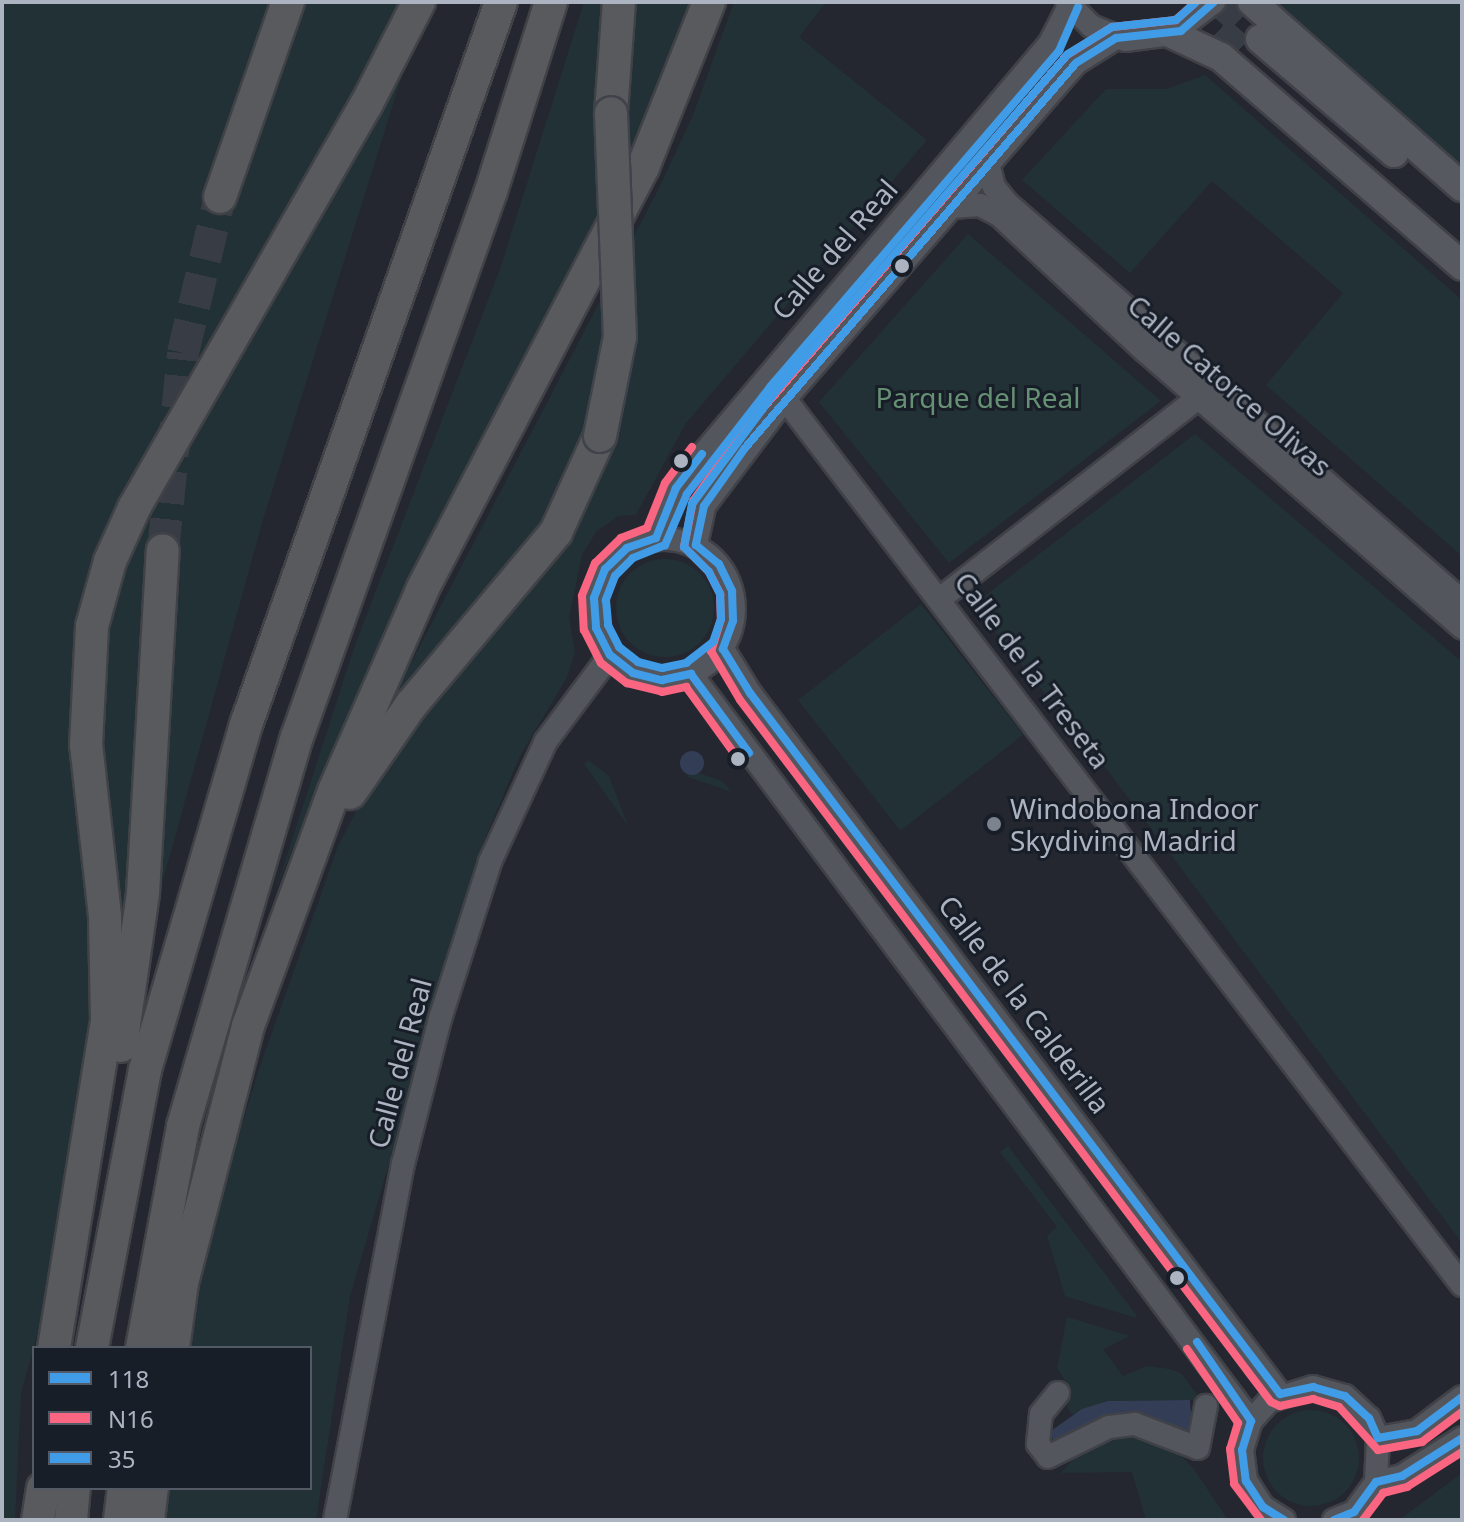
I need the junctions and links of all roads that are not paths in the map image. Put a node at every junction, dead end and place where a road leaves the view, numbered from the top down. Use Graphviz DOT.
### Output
graph roads {
  1 [pos="288,2"];
  2 [pos="419,2"];
  3 [pos="501,2"];
  4 [pos="551,2"];
  5 [pos="619,2"];
  6 [pos="709,2"];
  7 [pos="1214,2"];
  8 [pos="1252,2"];
  9 [pos="1068,4"];
  10 [pos="1172,34"];
  11 [pos="1116,38"];
  12 [pos="989,167"];
  13 [pos="1462,187"];
  14 [pos="220,197"];
  15 [pos="952,207"];
  16 [pos="1462,210"];
  17 [pos="1462,245"];
  18 [pos="1462,266"];
  19 [pos="1198,398"];
  20 [pos="785,399"];
  21 [pos="656,538"];
  22 [pos="696,545"];
  23 [pos="163,551"];
  24 [pos="941,598"];
  25 [pos="1462,601"];
  26 [pos="1462,628"];
  27 [pos="723,649"];
  28 [pos="610,655"];
  29 [pos="691,674"];
  30 [pos="231,1093"];
  31 [pos="1462,1285"];
  32 [pos="54,1346"];
  33 [pos="64,1346"];
  34 [pos="92,1346"];
  35 [pos="142,1346"];
  36 [pos="173,1346"];
  37 [pos="1058,1393"];
  38 [pos="1280,1394"];
  39 [pos="1462,1397"];
  40 [pos="1206,1406"];
  41 [pos="1251,1421"];
  42 [pos="1378,1438"];
  43 [pos="1462,1438"];
  44 [pos="1376,1482"];
  45 [pos="34,1490"];
  46 [pos="43,1490"];
  47 [pos="74,1490"];
  48 [pos="124,1490"];
  49 [pos="152,1490"];
  50 [pos="31,1520"];
  51 [pos="38,1520"];
  52 [pos="71,1520"];
  53 [pos="120,1520"];
  54 [pos="148,1520"];
  55 [pos="335,1520"];
  56 [pos="1284,1520"];
  57 [pos="1334,1520"];
  1 -- 14 [label="highway"];
  2 -- 32 [label="highway"];
  3 -- 34 [label="highway"];
  4 -- 35 [label="highway"];
  5 -- 30 [label="highway, bridge"];
  6 -- 30 [label="highway"];
  7 -- 10 [label="street"];
  8 -- 13 [label="main road"];
  9 -- 11 [label="street"];
  9 -- 21 [label="street, Calle del Real"];
  10 -- 11 [label="street"];
  10 -- 18 [label="main road"];
  11 -- 12 [label="street"];
  12 -- 15 [label="street"];
  12 -- 25 [label="street, Calle Catorce Olivas"];
  15 -- 19 [label="street, Calle Catorce Olivas"];
  15 -- 20 [label="street"];
  16 -- 17 [label="main road"];
  19 -- 24 [label="street"];
  19 -- 26 [label="street, Calle Catorce Olivas"];
  20 -- 22 [label="street"];
  20 -- 24 [label="street, Calle de la Treseta"];
  21 -- 22 [label="street"];
  21 -- 28 [label="street"];
  22 -- 27 [label="street"];
  23 -- 33 [label="highway"];
  24 -- 31 [label="street, Calle de la Treseta"];
  27 -- 29 [label="street"];
  27 -- 38 [label="street, Calle de la Calderilla"];
  28 -- 29 [label="street"];
  28 -- 55 [label="street, Calle del Real"];
  29 -- 41 [label="street"];
  30 -- 36 [label="highway"];
  37 -- 40 [label="street"];
  38 -- 41 [label="street"];
  38 -- 42 [label="street"];
  39 -- 42 [label="street"];
  41 -- 56 [label="street"];
  42 -- 44 [label="street"];
  43 -- 44 [label="street"];
  44 -- 57 [label="street"];
  45 -- 50 [label="highway"];
  46 -- 51 [label="highway"];
  47 -- 52 [label="highway"];
  48 -- 53 [label="highway"];
  49 -- 54 [label="highway"];
}
